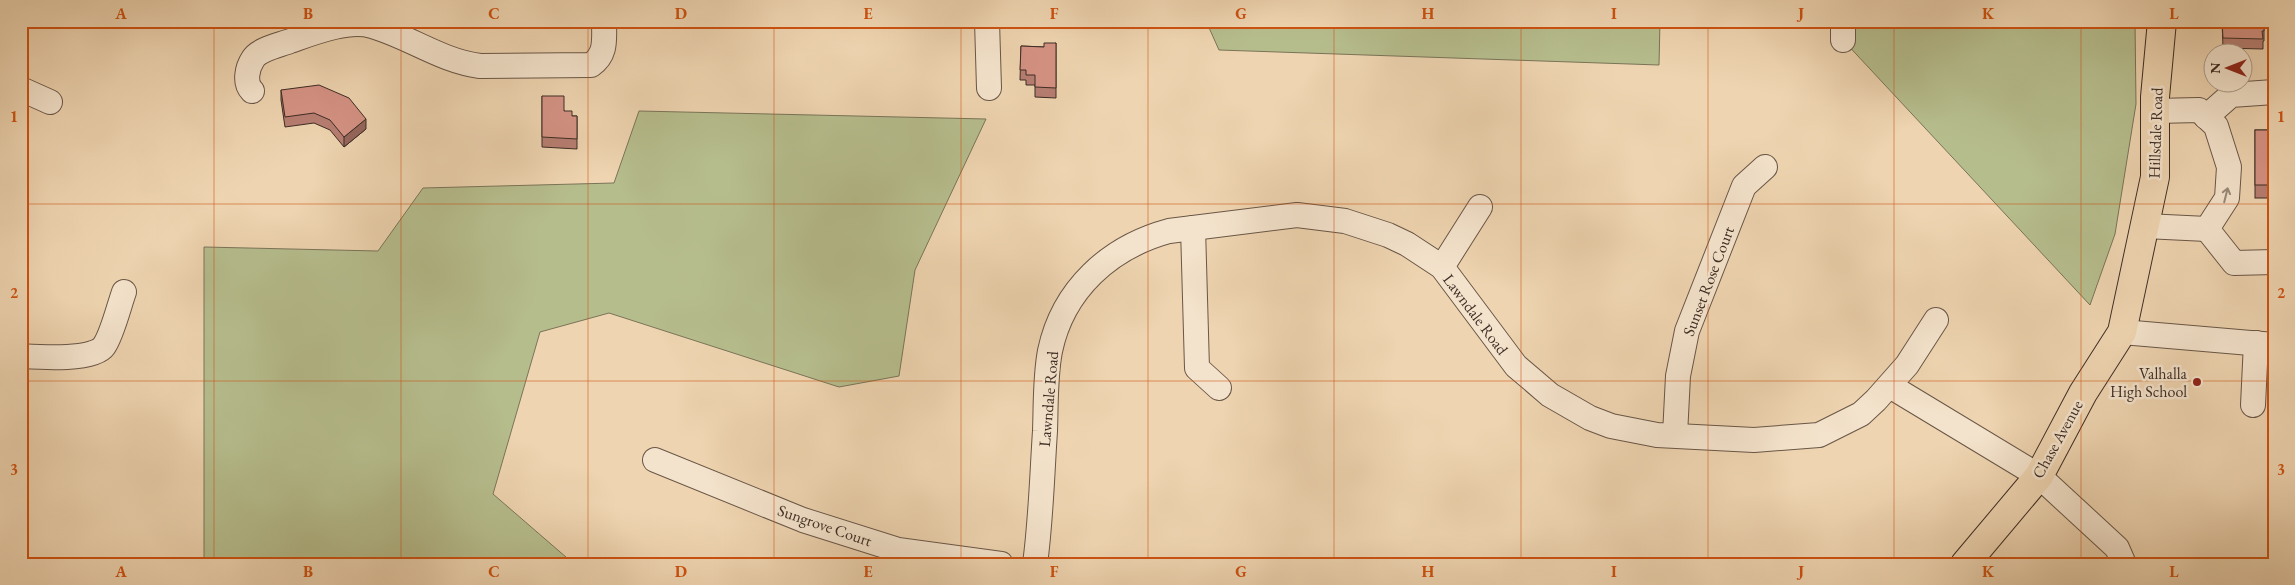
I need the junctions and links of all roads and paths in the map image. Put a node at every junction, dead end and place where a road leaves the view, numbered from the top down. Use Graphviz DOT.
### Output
graph roads {
  1 [pos="604,21"];
  2 [pos="987,21"];
  3 [pos="2162,21"];
  4 [pos="989,88"];
  5 [pos="21,89"];
  6 [pos="252,91"];
  7 [pos="2274,92"];
  8 [pos="50,102"];
  9 [pos="2155,111"];
  10 [pos="2206,117"];
  11 [pos="1765,166"];
  12 [pos="1480,207"];
  13 [pos="2145,226"];
  14 [pos="1193,228"];
  15 [pos="2207,229"];
  16 [pos="2274,262"];
  17 [pos="1442,268"];
  18 [pos="124,292"];
  19 [pos="1936,320"];
  20 [pos="2122,332"];
  21 [pos="2265,344"];
  22 [pos="21,356"];
  23 [pos="1890,386"];
  24 [pos="1219,388"];
  25 [pos="2252,405"];
  26 [pos="1675,435"];
  27 [pos="655,460"];
  28 [pos="2039,476"];
  29 [pos="1002,564"];
  30 [pos="1035,564"];
  31 [pos="1965,564"];
  32 [pos="2124,564"];
  1 -- 6 [label="street"];
  2 -- 4 [label="street"];
  3 -- 9 [label="main road, Hillsdale Road"];
  5 -- 8 [label="street"];
  7 -- 10 [label="street"];
  9 -- 10 [label="street"];
  9 -- 13 [label="main road, Hillsdale Road"];
  15 -- 10 [label="street, one-way"];
  11 -- 26 [label="street, Sunset Rose Court"];
  12 -- 17 [label="street"];
  13 -- 15 [label="street"];
  13 -- 20 [label="main road, Hillsdale Road"];
  14 -- 17 [label="street, Lawndale Road"];
  14 -- 24 [label="street"];
  14 -- 30 [label="street, Lawndale Road"];
  15 -- 16 [label="street"];
  17 -- 26 [label="street, Lawndale Road"];
  18 -- 22 [label="street"];
  19 -- 23 [label="street, Lawndale Road"];
  20 -- 21 [label="street"];
  20 -- 28 [label="main road, Chase Avenue"];
  21 -- 25 [label="street"];
  23 -- 26 [label="street, Lawndale Road"];
  23 -- 28 [label="street"];
  27 -- 29 [label="street, Sungrove Court"];
  28 -- 31 [label="main road, Chase Avenue"];
  28 -- 32 [label="street"];
}
